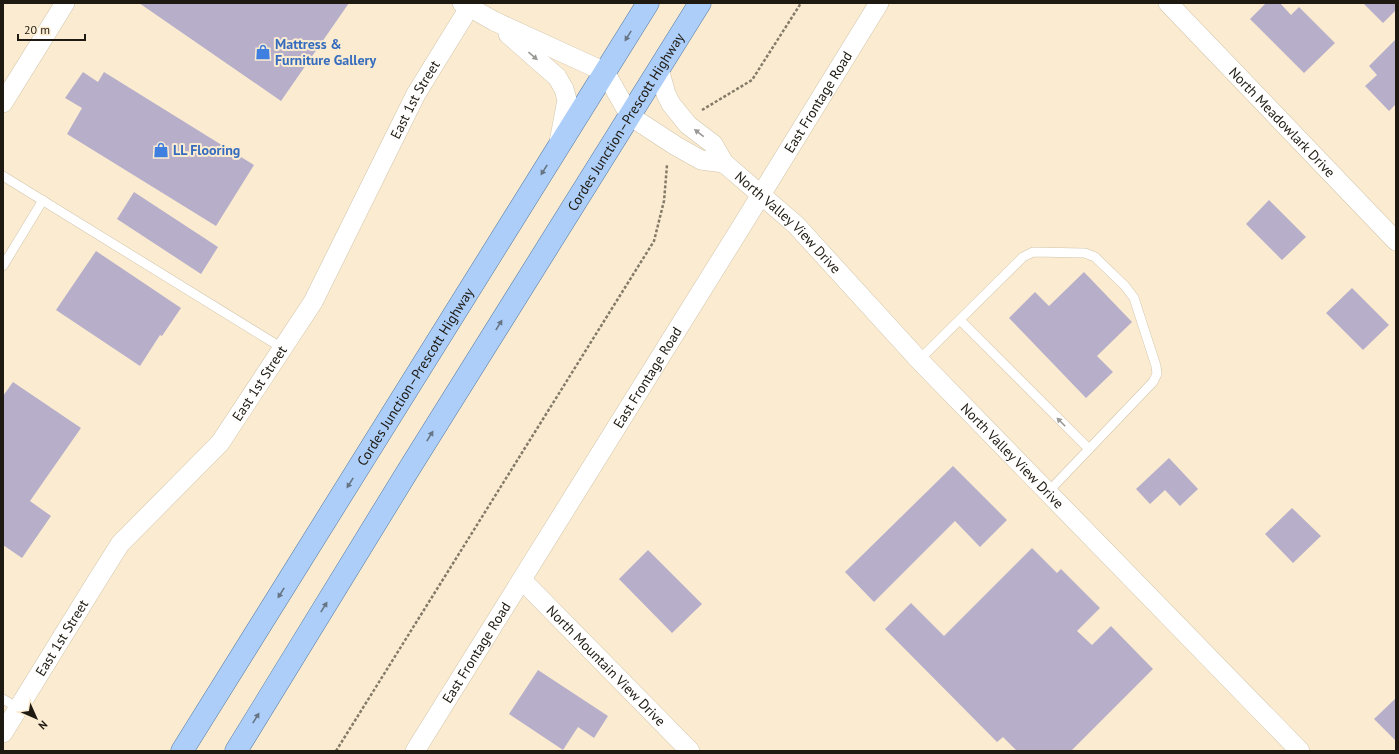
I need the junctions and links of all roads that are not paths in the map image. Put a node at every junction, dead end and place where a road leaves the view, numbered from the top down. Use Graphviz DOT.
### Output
graph roads {
  1 [pos="65,3"];
  2 [pos="648,3"];
  3 [pos="700,3"];
  4 [pos="878,3"];
  5 [pos="1168,3"];
  6 [pos="467,4"];
  7 [pos="494,21"];
  8 [pos="659,69"];
  9 [pos="605,72"];
  10 [pos="3,103"];
  11 [pos="630,116"];
  12 [pos="558,146"];
  13 [pos="724,163"];
  14 [pos="3,176"];
  15 [pos="762,194"];
  16 [pos="43,200"];
  17 [pos="1396,241"];
  18 [pos="3,266"];
  19 [pos="960,320"];
  20 [pos="282,348"];
  21 [pos="919,360"];
  22 [pos="1089,449"];
  23 [pos="1047,493"];
  24 [pos="522,580"];
  25 [pos="11,704"];
  26 [pos="3,733"];
  27 [pos="182,751"];
  28 [pos="236,751"];
  29 [pos="415,751"];
  30 [pos="690,751"];
  31 [pos="1300,751"];
  1 -- 10 [label="street"];
  2 -- 9 [label="main road, Cordes Junction–Prescott Highway, one-way"];
  3 -- 8 [label="main road, Cordes Junction–Prescott Highway"];
  4 -- 15 [label="street, East Frontage Road"];
  5 -- 17 [label="street, North Meadowlark Drive"];
  6 -- 7 [label="street"];
  6 -- 20 [label="street, East 1st Street"];
  7 -- 9 [label="street"];
  7 -- 12 [label="street, one-way"];
  8 -- 11 [label="main road, Cordes Junction–Prescott Highway"];
  13 -- 8 [label="street, North Valley View Drive, one-way"];
  9 -- 11 [label="street, North Valley View Drive"];
  9 -- 12 [label="main road, Cordes Junction–Prescott Highway"];
  11 -- 13 [label="street, North Valley View Drive"];
  28 -- 11 [label="main road, Cordes Junction–Prescott Highway, one-way"];
  12 -- 27 [label="main road, Cordes Junction–Prescott Highway, one-way"];
  13 -- 15 [label="street, North Valley View Drive"];
  14 -- 16 [label="lane"];
  15 -- 21 [label="street, North Valley View Drive"];
  15 -- 24 [label="street, East Frontage Road"];
  16 -- 18 [label="lane"];
  16 -- 20 [label="lane"];
  19 -- 21 [label="lane"];
  22 -- 19 [label="lane, one-way"];
  19 -- 22 [label="lane"];
  20 -- 25 [label="street, East 1st Street"];
  21 -- 23 [label="street, North Valley View Drive"];
  22 -- 23 [label="lane"];
  23 -- 31 [label="street, North Valley View Drive"];
  24 -- 29 [label="street, East Frontage Road"];
  24 -- 30 [label="street, North Mountain View Drive"];
  25 -- 26 [label="street, East 1st Street"];
}
